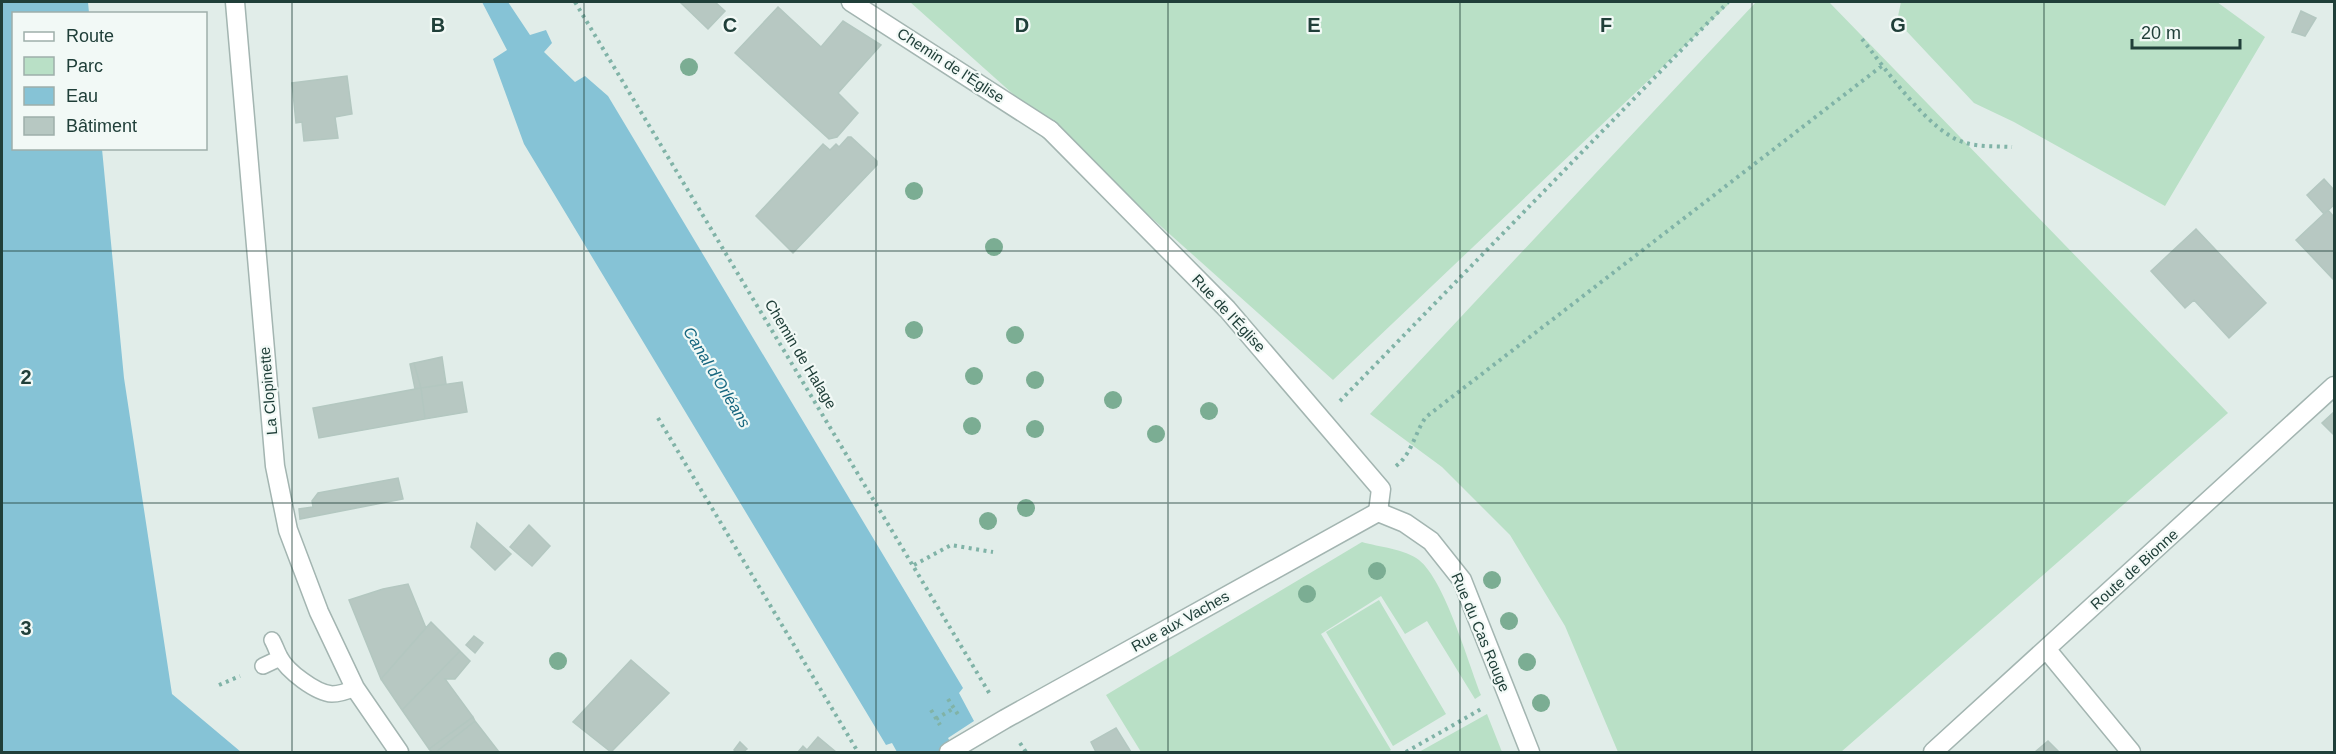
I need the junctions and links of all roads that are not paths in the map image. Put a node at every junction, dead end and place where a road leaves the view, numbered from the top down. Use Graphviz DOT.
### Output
graph roads {
  1 [pos="235,2"];
  2 [pos="851,2"];
  3 [pos="1050,130"];
  4 [pos="2334,386"];
  5 [pos="1378,512"];
  6 [pos="272,640"];
  7 [pos="2046,650"];
  8 [pos="280,658"];
  9 [pos="263,666"];
  10 [pos="355,688"];
  11 [pos="399,753"];
  12 [pos="949,753"];
  13 [pos="1530,753"];
  14 [pos="1933,753"];
  15 [pos="2131,753"];
  1 -- 10 [label="street, La Clopinette"];
  2 -- 3 [label="street, Chemin de l'Église"];
  3 -- 5 [label="street, Rue de l'Église"];
  4 -- 7 [label="street, Route de Bionne"];
  5 -- 12 [label="street, Rue aux Vaches"];
  5 -- 13 [label="street, Rue du Cas Rouge"];
  6 -- 8 [label="lane"];
  7 -- 14 [label="street, Route de Bionne"];
  7 -- 15 [label="street"];
  8 -- 9 [label="lane"];
  8 -- 10 [label="lane"];
  10 -- 11 [label="street, La Clopinette"];
}
